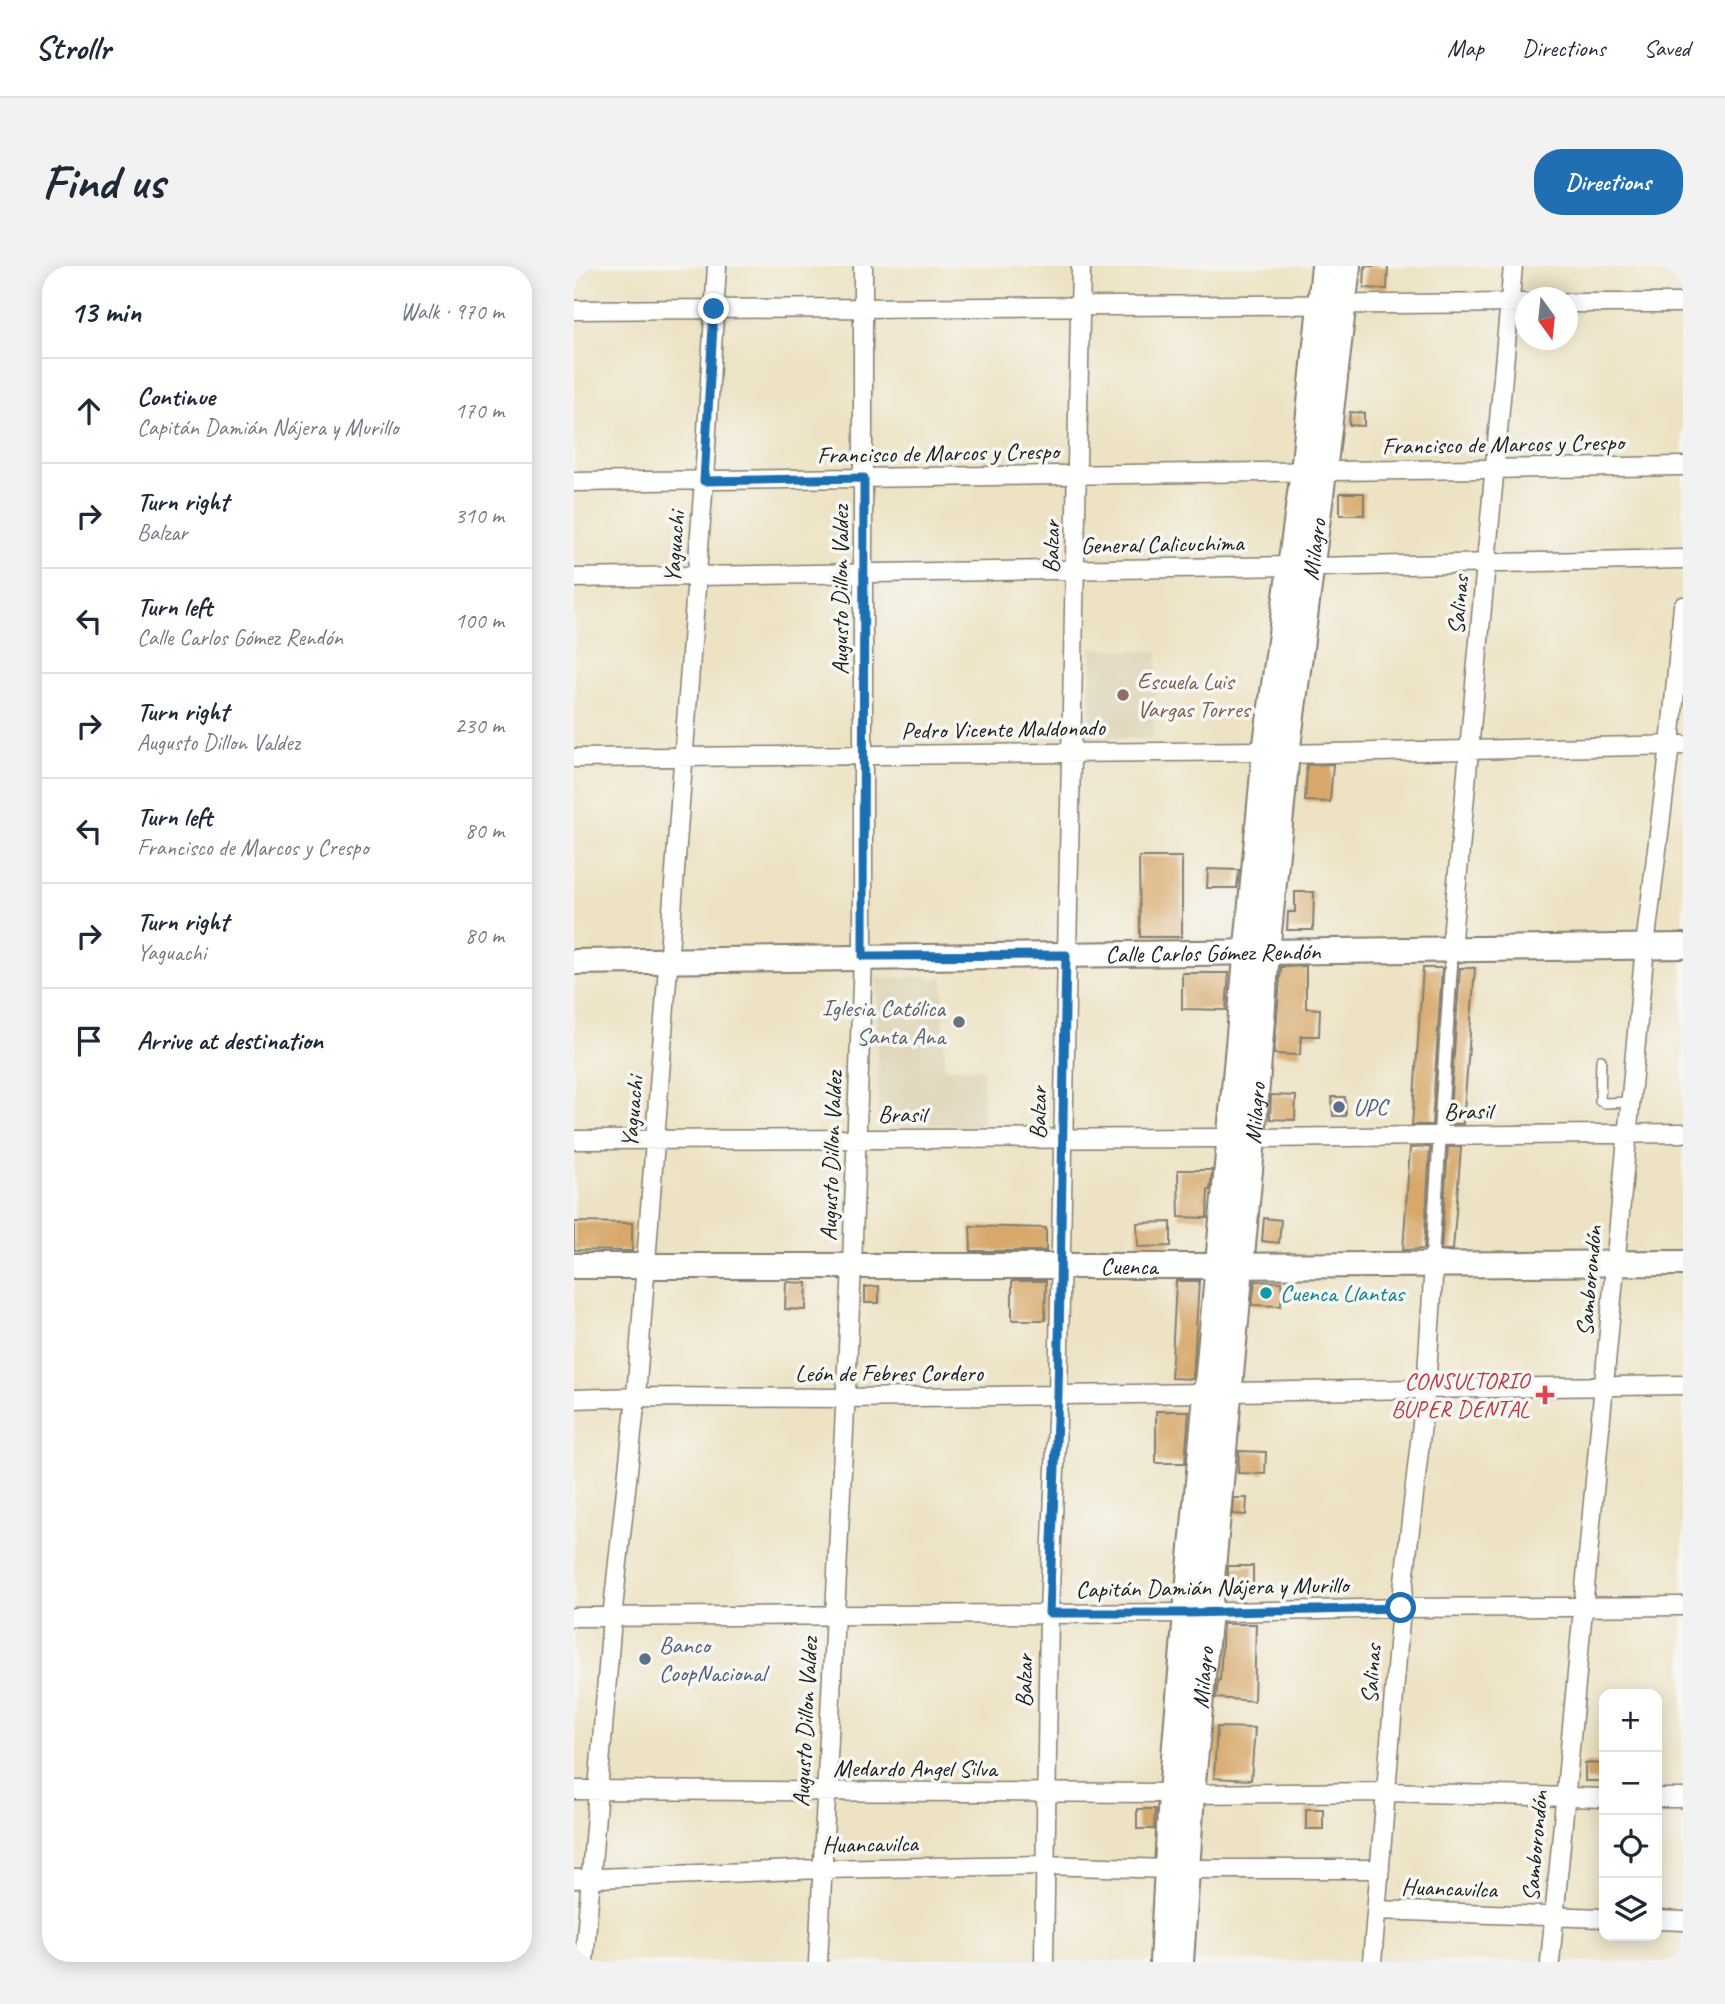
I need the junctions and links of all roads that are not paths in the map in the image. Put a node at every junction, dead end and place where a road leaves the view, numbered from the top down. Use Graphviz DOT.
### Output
graph roads {
  1 [pos="717,266"];
  2 [pos="863,266"];
  3 [pos="1081,266"];
  4 [pos="1324,266"];
  5 [pos="1348,266"];
  6 [pos="1513,266"];
  7 [pos="1515,287"];
  8 [pos="1515,303"];
  9 [pos="1578,303"];
  10 [pos="1683,303"];
  11 [pos="1332,304"];
  12 [pos="1080,306"];
  13 [pos="864,308"];
  14 [pos="714,309"];
  15 [pos="574,310"];
  16 [pos="1515,317"];
  17 [pos="1683,466"];
  18 [pos="1494,469"];
  19 [pos="1313,472"];
  20 [pos="1077,475"];
  21 [pos="864,478"];
  22 [pos="704,481"];
  23 [pos="574,482"];
  24 [pos="1683,559"];
  25 [pos="1486,563"];
  26 [pos="1301,567"];
  27 [pos="1074,570"];
  28 [pos="865,573"];
  29 [pos="696,576"];
  30 [pos="574,578"];
  31 [pos="1683,606"];
  32 [pos="1677,745"];
  33 [pos="1469,749"];
  34 [pos="1070,753"];
  35 [pos="1276,753"];
  36 [pos="865,755"];
  37 [pos="684,757"];
  38 [pos="574,758"];
  39 [pos="1645,946"];
  40 [pos="1683,946"];
  41 [pos="1257,952"];
  42 [pos="1066,955"];
  43 [pos="863,956"];
  44 [pos="1451,957"];
  45 [pos="669,961"];
  46 [pos="574,962"];
  47 [pos="1601,1060"];
  48 [pos="1631,1102"];
  49 [pos="1683,1133"];
  50 [pos="1628,1134"];
  51 [pos="1441,1135"];
  52 [pos="1241,1138"];
  53 [pos="654,1139"];
  54 [pos="855,1139"];
  55 [pos="1062,1139"];
  56 [pos="574,1140"];
  57 [pos="1433,1260"];
  58 [pos="1616,1263"];
  59 [pos="1683,1263"];
  60 [pos="1241,1265"];
  61 [pos="574,1266"];
  62 [pos="645,1266"];
  63 [pos="852,1266"];
  64 [pos="1059,1266"];
  65 [pos="1216,1266"];
  66 [pos="1683,1385"];
  67 [pos="1604,1386"];
  68 [pos="1426,1389"];
  69 [pos="1217,1393"];
  70 [pos="1058,1395"];
  71 [pos="636,1397"];
  72 [pos="844,1398"];
  73 [pos="574,1399"];
  74 [pos="1683,1606"];
  75 [pos="1401,1608"];
  76 [pos="1583,1608"];
  77 [pos="1198,1612"];
  78 [pos="1049,1613"];
  79 [pos="834,1614"];
  80 [pos="574,1617"];
  81 [pos="612,1618"];
  82 [pos="574,1790"];
  83 [pos="597,1790"];
  84 [pos="826,1792"];
  85 [pos="1387,1792"];
  86 [pos="1047,1793"];
  87 [pos="1181,1793"];
  88 [pos="1564,1798"];
  89 [pos="1599,1798"];
  90 [pos="1662,1798"];
  91 [pos="1683,1798"];
  92 [pos="1045,1864"];
  93 [pos="1380,1868"];
  94 [pos="821,1869"];
  95 [pos="1178,1869"];
  96 [pos="583,1879"];
  97 [pos="1377,1910"];
  98 [pos="1553,1916"];
  99 [pos="1599,1918"];
  100 [pos="1662,1920"];
  101 [pos="1683,1921"];
  102 [pos="584,1962"];
  103 [pos="818,1962"];
  104 [pos="1044,1962"];
  105 [pos="1162,1962"];
  106 [pos="1181,1962"];
  107 [pos="1372,1962"];
  108 [pos="1550,1962"];
  1 -- 14 [label="street, Yaguachi"];
  2 -- 13 [label="street, Augusto Dillon Valdez"];
  3 -- 12 [label="street, Balzar"];
  4 -- 11 [label="main road, Milagro"];
  5 -- 11 [label="main road, Milagro"];
  6 -- 7 [label="street, Salinas"];
  8 -- 11 [label="street"];
  9 -- 10 [label="street"];
  11 -- 12 [label="street"];
  11 -- 19 [label="main road, Milagro"];
  12 -- 13 [label="street"];
  12 -- 20 [label="street, Balzar"];
  13 -- 14 [label="street"];
  13 -- 21 [label="street, Augusto Dillon Valdez"];
  14 -- 15 [label="street"];
  14 -- 22 [label="street, Yaguachi"];
  16 -- 18 [label="street, Salinas"];
  17 -- 18 [label="street, Francisco de Marcos y Crespo"];
  18 -- 19 [label="street, Francisco de Marcos y Crespo"];
  18 -- 25 [label="street, Salinas"];
  19 -- 20 [label="street, Francisco de Marcos y Crespo"];
  19 -- 26 [label="main road, Milagro"];
  20 -- 21 [label="street, Francisco de Marcos y Crespo"];
  20 -- 27 [label="street, Balzar"];
  21 -- 22 [label="street, Francisco de Marcos y Crespo"];
  21 -- 28 [label="street, Augusto Dillon Valdez"];
  22 -- 23 [label="street, Francisco de Marcos y Crespo"];
  22 -- 29 [label="street, Yaguachi"];
  24 -- 25 [label="street, General Calicuchima"];
  25 -- 26 [label="street, General Calicuchima"];
  25 -- 33 [label="street, Salinas"];
  26 -- 27 [label="street, General Calicuchima"];
  26 -- 35 [label="main road, Milagro"];
  27 -- 28 [label="street, General Calicuchima"];
  27 -- 34 [label="street, Balzar"];
  28 -- 29 [label="street, General Calicuchima"];
  28 -- 36 [label="street, Augusto Dillon Valdez"];
  29 -- 30 [label="street, General Calicuchima"];
  29 -- 37 [label="street, Yaguachi"];
  31 -- 32 [label="street, Samborondón"];
  32 -- 33 [label="street, Pedro Vicente Maldonado"];
  32 -- 39 [label="street, Samborondón"];
  33 -- 35 [label="street, Pedro Vicente Maldonado"];
  33 -- 44 [label="street, Salinas"];
  34 -- 35 [label="street, Pedro Vicente Maldonado"];
  34 -- 36 [label="street, Pedro Vicente Maldonado"];
  34 -- 42 [label="street, Balzar"];
  35 -- 41 [label="main road, Milagro"];
  36 -- 37 [label="street, Pedro Vicente Maldonado"];
  36 -- 43 [label="street, Augusto Dillon Valdez"];
  37 -- 38 [label="street, Pedro Vicente Maldonado"];
  37 -- 45 [label="street, Yaguachi"];
  39 -- 40 [label="main road, Calle Carlos Gómez Rendón"];
  39 -- 44 [label="main road, Calle Carlos Gómez Rendón"];
  39 -- 48 [label="street, Samborondón"];
  41 -- 42 [label="main road, Calle Carlos Gómez Rendón"];
  41 -- 44 [label="main road, Calle Carlos Gómez Rendón"];
  41 -- 52 [label="main road, Milagro"];
  42 -- 43 [label="main road, Calle Carlos Gómez Rendón"];
  42 -- 55 [label="street, Balzar"];
  43 -- 45 [label="main road, Calle Carlos Gómez Rendón"];
  43 -- 54 [label="street, Augusto Dillon Valdez"];
  44 -- 51 [label="street, Salinas"];
  45 -- 46 [label="main road, Calle Carlos Gómez Rendón"];
  45 -- 53 [label="street, Yaguachi"];
  47 -- 48 [label="lane"];
  48 -- 50 [label="street, Samborondón"];
  49 -- 50 [label="street, Brasil"];
  50 -- 51 [label="street, Brasil"];
  50 -- 58 [label="street, Samborondón"];
  51 -- 52 [label="street, Brasil"];
  51 -- 57 [label="street, Salinas"];
  52 -- 55 [label="street, Brasil"];
  52 -- 60 [label="main road, Milagro"];
  52 -- 65 [label="main road, Milagro"];
  53 -- 54 [label="street, Brasil"];
  53 -- 56 [label="street, Brasil"];
  53 -- 62 [label="street, Yaguachi"];
  54 -- 55 [label="street, Brasil"];
  54 -- 63 [label="street, Augusto Dillon Valdez"];
  55 -- 64 [label="street, Balzar"];
  57 -- 58 [label="main road, Cuenca"];
  57 -- 60 [label="main road, Cuenca"];
  57 -- 68 [label="street, Salinas"];
  58 -- 59 [label="main road, Cuenca"];
  58 -- 67 [label="street, Samborondón"];
  60 -- 65 [label="main road, Cuenca"];
  60 -- 69 [label="main road, Milagro"];
  61 -- 62 [label="main road, Cuenca"];
  62 -- 63 [label="main road, Cuenca"];
  62 -- 71 [label="street, Yaguachi"];
  63 -- 64 [label="main road, Cuenca"];
  63 -- 72 [label="street, Augusto Dillon Valdez"];
  64 -- 65 [label="main road, Cuenca"];
  64 -- 70 [label="street, Balzar"];
  65 -- 69 [label="main road, Milagro"];
  66 -- 67 [label="street, León de Febres Cordero"];
  67 -- 68 [label="street, León de Febres Cordero"];
  67 -- 76 [label="street, Samborondón"];
  68 -- 69 [label="street, León de Febres Cordero"];
  68 -- 75 [label="street, Salinas"];
  69 -- 70 [label="street, León de Febres Cordero"];
  69 -- 77 [label="main road, Milagro"];
  70 -- 72 [label="street, León de Febres Cordero"];
  70 -- 78 [label="street, Balzar"];
  71 -- 72 [label="street, León de Febres Cordero"];
  71 -- 73 [label="street, León de Febres Cordero"];
  71 -- 81 [label="street, Yaguachi"];
  72 -- 79 [label="street, Augusto Dillon Valdez"];
  74 -- 76 [label="street, Capitán Damián Nájera y Murillo"];
  75 -- 76 [label="street, Capitán Damián Nájera y Murillo"];
  75 -- 77 [label="street, Capitán Damián Nájera y Murillo"];
  75 -- 85 [label="street, Salinas"];
  76 -- 88 [label="street, Samborondón"];
  77 -- 78 [label="street, Capitán Damián Nájera y Murillo"];
  77 -- 87 [label="main road, Milagro"];
  78 -- 79 [label="street, Capitán Damián Nájera y Murillo"];
  78 -- 86 [label="street, Balzar"];
  79 -- 81 [label="street, Capitán Damián Nájera y Murillo"];
  79 -- 84 [label="street, Augusto Dillon Valdez"];
  80 -- 81 [label="street, Capitán Damián Nájera y Murillo"];
  81 -- 83 [label="street, Yaguachi"];
  82 -- 83 [label="street, Medardo Angel Silva"];
  83 -- 84 [label="street, Medardo Angel Silva"];
  83 -- 96 [label="street, Yaguachi"];
  84 -- 86 [label="street, Medardo Angel Silva"];
  84 -- 94 [label="street, Augusto Dillon Valdez"];
  85 -- 87 [label="street, Medardo Angel Silva"];
  85 -- 88 [label="street, Medardo Angel Silva"];
  85 -- 93 [label="street, Salinas"];
  86 -- 87 [label="street, Medardo Angel Silva"];
  86 -- 92 [label="street, Balzar"];
  87 -- 95 [label="main road, Milagro"];
  88 -- 89 [label="street, Medardo Angel Silva"];
  88 -- 98 [label="street, Samborondón"];
  90 -- 91 [label="street"];
  92 -- 94 [label="street, Huancavilca"];
  92 -- 95 [label="street, Huancavilca"];
  92 -- 104 [label="street, Balzar"];
  93 -- 95 [label="street, Huancavilca"];
  93 -- 97 [label="street, Salinas"];
  94 -- 96 [label="street, Huancavilca"];
  94 -- 103 [label="street, Augusto Dillon Valdez"];
  95 -- 105 [label="main road, Milagro"];
  95 -- 106 [label="main road, Milagro"];
  96 -- 102 [label="street, Yaguachi"];
  97 -- 98 [label="street, Huancavilca"];
  97 -- 107 [label="street, Salinas"];
  98 -- 99 [label="street, Huancavilca"];
  98 -- 108 [label="street, Samborondón"];
  100 -- 101 [label="street"];
}
